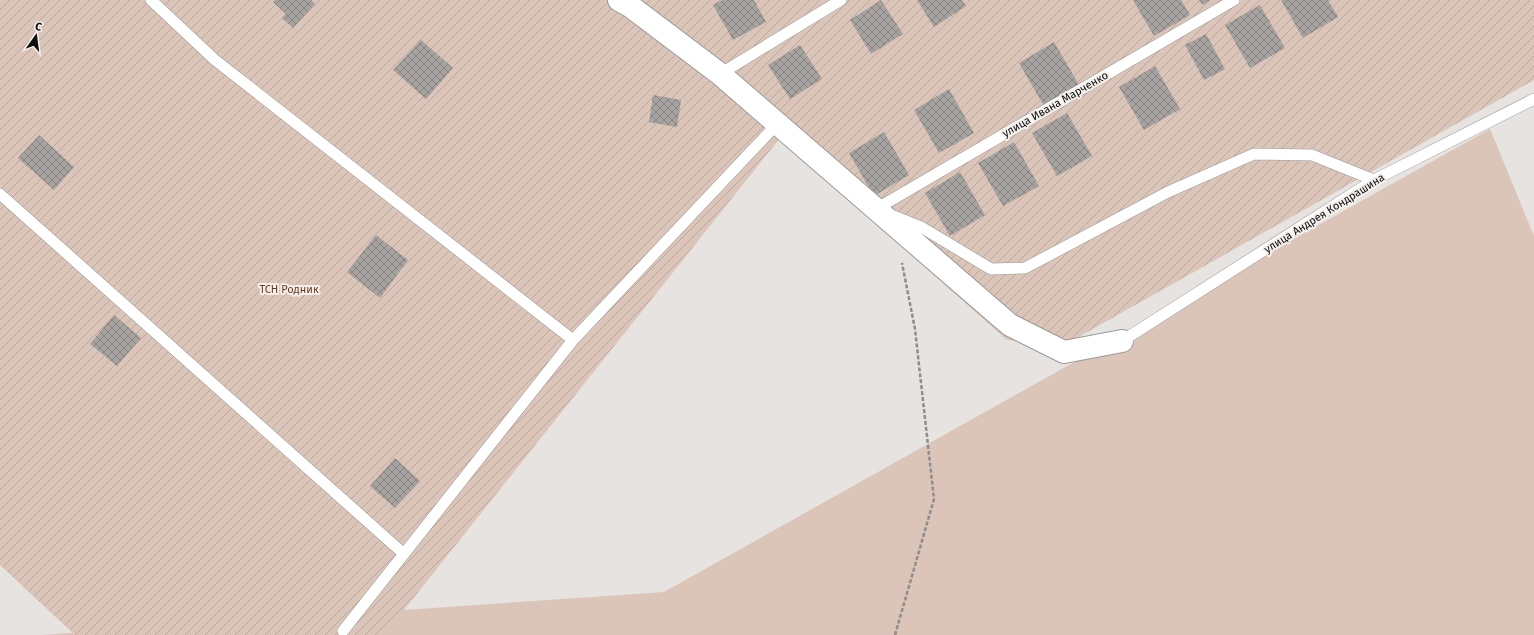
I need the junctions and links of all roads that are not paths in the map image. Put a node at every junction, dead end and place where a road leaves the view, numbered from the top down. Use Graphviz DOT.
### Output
graph roads {
  1 [pos="151,0"];
  2 [pos="619,0"];
  3 [pos="841,0"];
  4 [pos="1234,0"];
  5 [pos="720,74"];
  6 [pos="1534,99"];
  7 [pos="778,123"];
  8 [pos="1374,180"];
  9 [pos="0,194"];
  10 [pos="876,209"];
  11 [pos="573,340"];
  12 [pos="1122,341"];
  13 [pos="404,554"];
  14 [pos="343,631"];
  1 -- 11 [label="lane"];
  2 -- 5 [label="street"];
  3 -- 5 [label="lane"];
  4 -- 10 [label="lane, улица Ивана Марченко"];
  5 -- 7 [label="street"];
  6 -- 8 [label="lane, улица Андрея Кондрашина"];
  7 -- 10 [label="street"];
  7 -- 11 [label="lane"];
  8 -- 10 [label="lane"];
  8 -- 12 [label="lane, улица Андрея Кондрашина"];
  9 -- 13 [label="lane"];
  10 -- 12 [label="street"];
  11 -- 13 [label="lane"];
  13 -- 14 [label="lane"];
}
